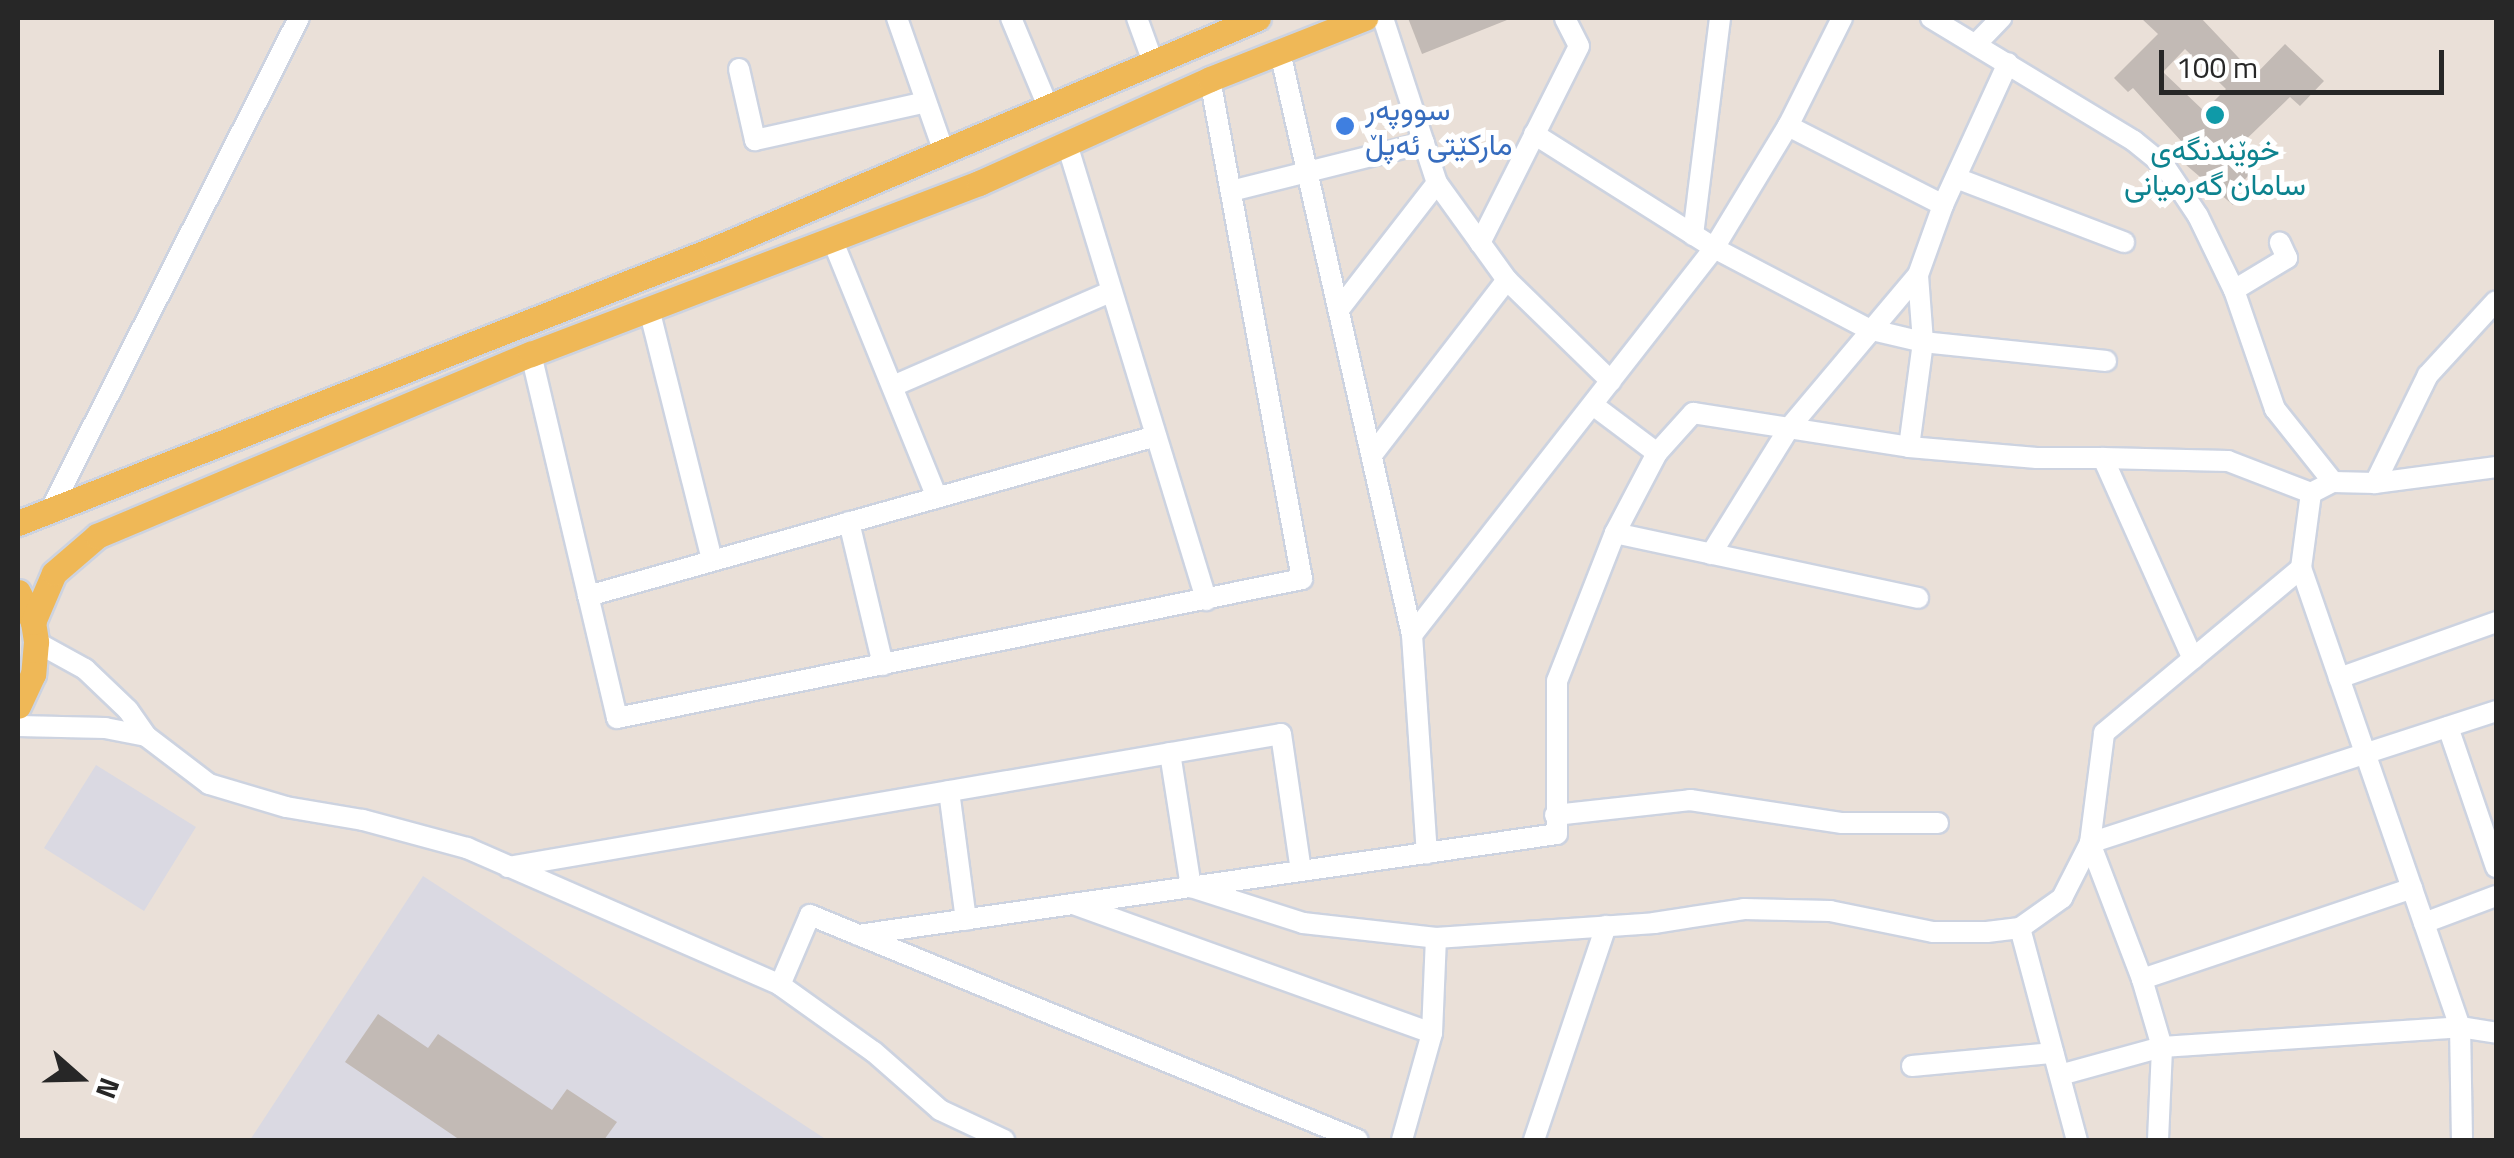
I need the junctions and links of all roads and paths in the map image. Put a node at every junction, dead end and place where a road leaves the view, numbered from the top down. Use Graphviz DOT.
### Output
graph roads {
  1 [pos="300,18"];
  2 [pos="897,18"];
  3 [pos="1011,18"];
  4 [pos="1136,18"];
  5 [pos="1258,18"];
  6 [pos="1365,18"];
  7 [pos="1383,18"];
  8 [pos="1565,18"];
  9 [pos="1720,18"];
  10 [pos="1842,18"];
  11 [pos="1931,18"];
  12 [pos="2002,18"];
  13 [pos="1977,43"];
  14 [pos="1280,52"];
  15 [pos="2008,63"];
  16 [pos="1154,64"];
  17 [pos="739,69"];
  18 [pos="1210,79"];
  19 [pos="926,102"];
  20 [pos="1049,109"];
  21 [pos="1788,126"];
  22 [pos="1534,134"];
  23 [pos="1424,143"];
  24 [pos="1067,144"];
  25 [pos="944,152"];
  26 [pos="1308,172"];
  27 [pos="1956,178"];
  28 [pos="1437,182"];
  29 [pos="1232,192"];
  30 [pos="1943,205"];
  31 [pos="1693,235"];
  32 [pos="832,239"];
  33 [pos="2124,242"];
  34 [pos="1480,243"];
  35 [pos="2280,243"];
  36 [pos="1714,248"];
  37 [pos="714,249"];
  38 [pos="1918,275"];
  39 [pos="725,280"];
  40 [pos="1507,280"];
  41 [pos="2234,290"];
  42 [pos="1110,292"];
  43 [pos="2496,301"];
  44 [pos="1340,308"];
  45 [pos="649,309"];
  46 [pos="1868,329"];
  47 [pos="1922,342"];
  48 [pos="531,354"];
  49 [pos="2106,361"];
  50 [pos="1611,381"];
  51 [pos="894,386"];
  52 [pos="1593,406"];
  53 [pos="1789,428"];
  54 [pos="1156,436"];
  55 [pos="1909,446"];
  56 [pos="82,448"];
  57 [pos="1657,453"];
  58 [pos="1372,455"];
  59 [pos="2103,458"];
  60 [pos="2496,466"];
  61 [pos="2333,482"];
  62 [pos="2375,483"];
  63 [pos="2311,493"];
  64 [pos="98,494"];
  65 [pos="937,497"];
  66 [pos="50,511"];
  67 [pos="849,522"];
  68 [pos="18,523"];
  69 [pos="1615,534"];
  70 [pos="1712,554"];
  71 [pos="712,560"];
  72 [pos="2301,568"];
  73 [pos="18,592"];
  74 [pos="588,596"];
  75 [pos="1918,598"];
  76 [pos="1206,600"];
  77 [pos="2496,622"];
  78 [pos="34,632"];
  79 [pos="1412,635"];
  80 [pos="2192,659"];
  81 [pos="883,665"];
  82 [pos="2340,678"];
  83 [pos="18,706"];
  84 [pos="2496,712"];
  85 [pos="18,726"];
  86 [pos="2448,726"];
  87 [pos="146,736"];
  88 [pos="2366,752"];
  89 [pos="1170,754"];
  90 [pos="949,791"];
  91 [pos="1554,816"];
  92 [pos="1938,822"];
  93 [pos="2090,843"];
  94 [pos="1428,853"];
  95 [pos="508,867"];
  96 [pos="2496,868"];
  97 [pos="1300,871"];
  98 [pos="1191,887"];
  99 [pos="2412,888"];
  100 [pos="2496,896"];
  101 [pos="1072,904"];
  102 [pos="966,920"];
  103 [pos="2424,923"];
  104 [pos="1606,926"];
  105 [pos="2020,928"];
  106 [pos="858,935"];
  107 [pos="1436,938"];
  108 [pos="2142,979"];
  109 [pos="780,985"];
  110 [pos="2460,1026"];
  111 [pos="1432,1033"];
  112 [pos="2496,1033"];
  113 [pos="2162,1047"];
  114 [pos="2053,1052"];
  115 [pos="1912,1066"];
  116 [pos="2060,1075"];
  117 [pos="1004,1140"];
  118 [pos="1358,1140"];
  119 [pos="1402,1140"];
  120 [pos="1534,1140"];
  121 [pos="2077,1140"];
  122 [pos="2158,1140"];
  123 [pos="2462,1140"];
  1 -- 56 [label="street"];
  2 -- 19 [label="street"];
  3 -- 20 [label="street"];
  4 -- 16 [label="street"];
  5 -- 16 [label="main road"];
  6 -- 14 [label="main road"];
  7 -- 23 [label="street"];
  8 -- 22 [label="street"];
  9 -- 31 [label="street"];
  10 -- 21 [label="street"];
  11 -- 13 [label="street"];
  12 -- 13 [label="street"];
  13 -- 15 [label="street"];
  14 -- 18 [label="main road"];
  14 -- 26 [label="street"];
  15 -- 27 [label="street"];
  15 -- 41 [label="street"];
  16 -- 20 [label="main road"];
  17 -- 19 [label="street"];
  18 -- 24 [label="main road"];
  18 -- 29 [label="street"];
  19 -- 25 [label="street"];
  20 -- 25 [label="main road"];
  21 -- 30 [label="street"];
  21 -- 36 [label="street"];
  22 -- 31 [label="street"];
  22 -- 34 [label="street"];
  23 -- 26 [label="street"];
  23 -- 28 [label="street"];
  24 -- 32 [label="main road"];
  24 -- 42 [label="street"];
  25 -- 37 [label="main road"];
  26 -- 29 [label="street"];
  26 -- 44 [label="street"];
  27 -- 30 [label="street"];
  27 -- 33 [label="street"];
  28 -- 34 [label="street"];
  28 -- 44 [label="street"];
  29 -- 76 [label="street"];
  30 -- 38 [label="street"];
  31 -- 36 [label="street"];
  32 -- 39 [label="main road"];
  32 -- 51 [label="street"];
  34 -- 40 [label="street"];
  35 -- 41 [label="street"];
  36 -- 46 [label="street"];
  36 -- 50 [label="street"];
  37 -- 39 [label="main road"];
  37 -- 64 [label="main road"];
  38 -- 46 [label="street"];
  38 -- 47 [label="street"];
  39 -- 45 [label="main road"];
  40 -- 50 [label="street"];
  40 -- 58 [label="street"];
  41 -- 61 [label="street"];
  42 -- 51 [label="street"];
  42 -- 54 [label="street"];
  43 -- 62 [label="street"];
  44 -- 58 [label="street"];
  45 -- 48 [label="main road"];
  45 -- 71 [label="street"];
  46 -- 47 [label="street"];
  46 -- 53 [label="street"];
  47 -- 49 [label="street"];
  47 -- 55 [label="street"];
  48 -- 74 [label="street"];
  48 -- 78 [label="main road"];
  50 -- 52 [label="street"];
  51 -- 65 [label="street"];
  52 -- 57 [label="street"];
  52 -- 79 [label="street"];
  53 -- 55 [label="street"];
  53 -- 57 [label="street"];
  53 -- 70 [label="street"];
  54 -- 65 [label="street"];
  54 -- 76 [label="street"];
  55 -- 59 [label="street"];
  56 -- 64 [label="street"];
  56 -- 66 [label="street"];
  57 -- 69 [label="street"];
  58 -- 79 [label="street"];
  59 -- 63 [label="street"];
  59 -- 80 [label="street"];
  60 -- 62 [label="street"];
  61 -- 62 [label="street"];
  61 -- 63 [label="street"];
  63 -- 72 [label="street"];
  64 -- 66 [label="main road"];
  65 -- 67 [label="street"];
  66 -- 68 [label="main road"];
  67 -- 71 [label="street"];
  67 -- 81 [label="street"];
  69 -- 70 [label="street"];
  69 -- 91 [label="street"];
  70 -- 75 [label="street"];
  71 -- 74 [label="street"];
  72 -- 80 [label="street"];
  72 -- 82 [label="street"];
  73 -- 78 [label="main road"];
  74 -- 81 [label="street"];
  76 -- 81 [label="street"];
  77 -- 82 [label="street"];
  78 -- 83 [label="main road"];
  78 -- 87 [label="street"];
  79 -- 94 [label="street"];
  80 -- 93 [label="street"];
  82 -- 88 [label="street"];
  84 -- 86 [label="street"];
  85 -- 87 [label="street"];
  86 -- 88 [label="street"];
  86 -- 96 [label="street"];
  87 -- 95 [label="street"];
  88 -- 93 [label="street"];
  88 -- 99 [label="street"];
  89 -- 90 [label="street"];
  89 -- 97 [label="street"];
  89 -- 98 [label="street"];
  90 -- 95 [label="street"];
  90 -- 102 [label="street"];
  91 -- 92 [label="street"];
  91 -- 94 [label="street"];
  93 -- 105 [label="street"];
  93 -- 108 [label="street"];
  94 -- 97 [label="street"];
  95 -- 109 [label="street"];
  97 -- 98 [label="street"];
  98 -- 101 [label="street"];
  98 -- 107 [label="street"];
  99 -- 103 [label="street"];
  99 -- 108 [label="street"];
  100 -- 103 [label="street"];
  101 -- 102 [label="street"];
  101 -- 111 [label="street"];
  102 -- 106 [label="street"];
  103 -- 110 [label="street"];
  104 -- 105 [label="street"];
  104 -- 107 [label="street"];
  104 -- 120 [label="street"];
  105 -- 114 [label="street"];
  106 -- 109 [label="street"];
  106 -- 118 [label="street"];
  107 -- 111 [label="street"];
  108 -- 113 [label="street"];
  109 -- 117 [label="street"];
  110 -- 112 [label="street"];
  110 -- 113 [label="street"];
  110 -- 123 [label="street"];
  111 -- 119 [label="street"];
  113 -- 116 [label="street"];
  113 -- 122 [label="street"];
  114 -- 115 [label="street"];
  114 -- 116 [label="street"];
  116 -- 121 [label="street"];
}
